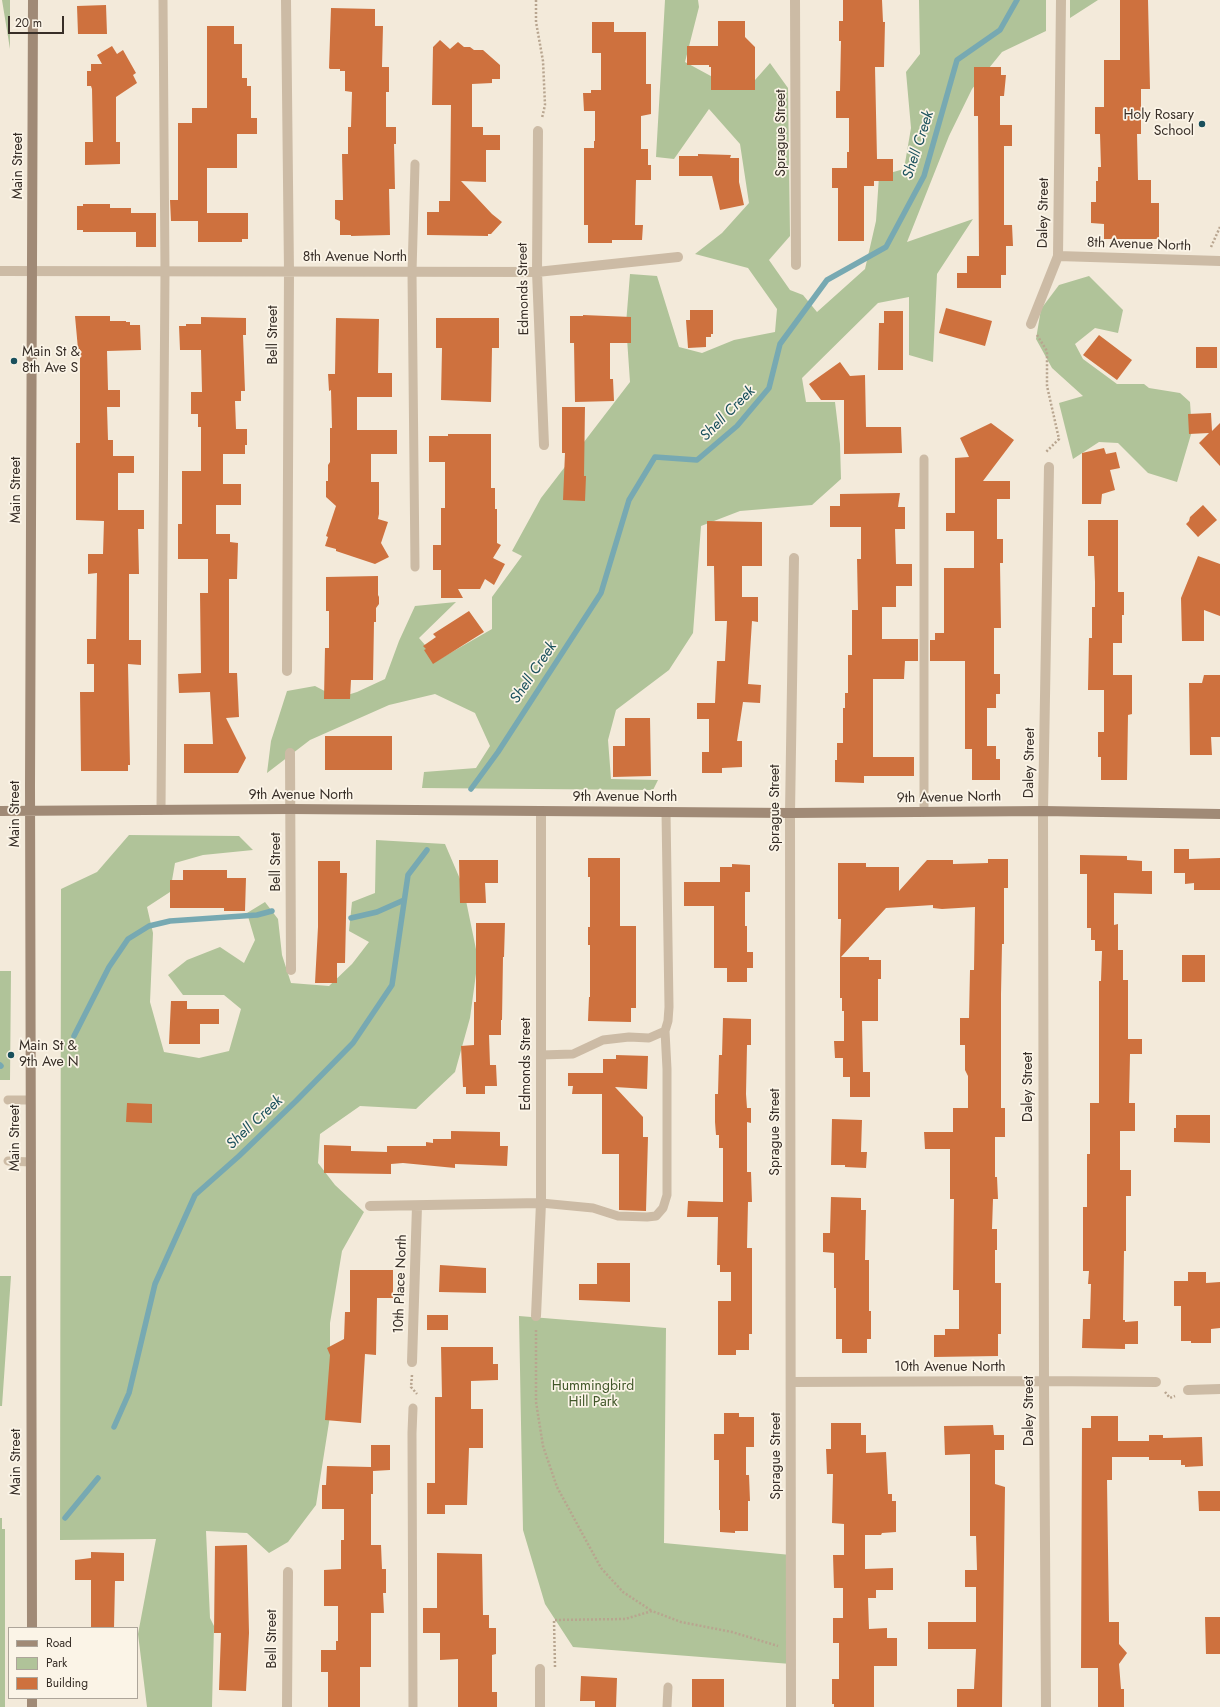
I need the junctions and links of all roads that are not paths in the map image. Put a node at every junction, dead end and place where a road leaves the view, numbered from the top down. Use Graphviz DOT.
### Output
graph roads {
  1 [pos="33,0"];
  2 [pos="163,0"];
  3 [pos="286,0"];
  4 [pos="795,0"];
  5 [pos="1061,0"];
  6 [pos="538,131"];
  7 [pos="415,164"];
  8 [pos="1058,256"];
  9 [pos="678,257"];
  10 [pos="1220,261"];
  11 [pos="796,265"];
  12 [pos="0,271"];
  13 [pos="32,271"];
  14 [pos="165,272"];
  15 [pos="288,272"];
  16 [pos="412,272"];
  17 [pos="537,272"];
  18 [pos="1031,324"];
  19 [pos="544,445"];
  20 [pos="924,459"];
  21 [pos="1049,467"];
  22 [pos="794,558"];
  23 [pos="415,567"];
  24 [pos="287,671"];
  25 [pos="290,753"];
  26 [pos="290,809"];
  27 [pos="161,810"];
  28 [pos="0,811"];
  29 [pos="30,811"];
  30 [pos="1043,811"];
  31 [pos="541,812"];
  32 [pos="666,812"];
  33 [pos="924,812"];
  34 [pos="790,813"];
  35 [pos="1220,814"];
  36 [pos="291,970"];
  37 [pos="665,1031"];
  38 [pos="541,1054"];
  39 [pos="8,1100"];
  40 [pos="30,1100"];
  41 [pos="8,1161"];
  42 [pos="31,1162"];
  43 [pos="541,1204"];
  44 [pos="370,1206"];
  45 [pos="417,1206"];
  46 [pos="536,1316"];
  47 [pos="412,1362"];
  48 [pos="1044,1381"];
  49 [pos="791,1382"];
  50 [pos="1156,1382"];
  51 [pos="1220,1389"];
  52 [pos="1188,1390"];
  53 [pos="413,1408"];
  54 [pos="288,1572"];
  55 [pos="32,1627"];
  56 [pos="540,1669"];
  57 [pos="668,1687"];
  58 [pos="287,1707"];
  59 [pos="413,1707"];
  60 [pos="540,1707"];
  61 [pos="667,1707"];
  62 [pos="792,1707"];
  63 [pos="1046,1707"];
  1 -- 13 [label="main road, Main Street"];
  2 -- 14 [label="lane"];
  3 -- 15 [label="street, Bell Street"];
  4 -- 11 [label="street, Sprague Street"];
  5 -- 8 [label="street, Daley Street"];
  6 -- 17 [label="street, Edmonds Street"];
  7 -- 16 [label="lane"];
  8 -- 10 [label="street, 8th Avenue North"];
  8 -- 18 [label="street, Daley Street"];
  9 -- 17 [label="street, 8th Avenue North"];
  12 -- 13 [label="street, 8th Avenue North"];
  13 -- 14 [label="street, 8th Avenue North"];
  13 -- 29 [label="main road, Main Street"];
  14 -- 15 [label="street, 8th Avenue North"];
  14 -- 27 [label="lane"];
  15 -- 16 [label="street, 8th Avenue North"];
  15 -- 24 [label="street, Bell Street"];
  16 -- 17 [label="street, 8th Avenue North"];
  16 -- 23 [label="lane"];
  17 -- 19 [label="street, Edmonds Street"];
  20 -- 33 [label="lane"];
  21 -- 30 [label="street, Daley Street"];
  22 -- 34 [label="street, Sprague Street"];
  25 -- 26 [label="street, Bell Street"];
  26 -- 27 [label="main road, 9th Avenue North"];
  26 -- 31 [label="main road, 9th Avenue North"];
  26 -- 36 [label="street, Bell Street"];
  27 -- 29 [label="main road, 9th Avenue North"];
  28 -- 29 [label="main road, 9th Avenue North"];
  29 -- 40 [label="main road, Main Street"];
  30 -- 33 [label="main road, 9th Avenue North"];
  30 -- 35 [label="main road, 9th Avenue North"];
  30 -- 48 [label="street, Daley Street"];
  31 -- 32 [label="main road, 9th Avenue North"];
  31 -- 38 [label="street, Edmonds Street"];
  32 -- 34 [label="main road, 9th Avenue North"];
  32 -- 37 [label="lane"];
  33 -- 34 [label="main road, 9th Avenue North"];
  34 -- 49 [label="street, Sprague Street"];
  37 -- 38 [label="lane"];
  37 -- 43 [label="lane"];
  38 -- 43 [label="street, Edmonds Street"];
  39 -- 40 [label="lane"];
  40 -- 42 [label="main road, Main Street"];
  41 -- 42 [label="lane"];
  42 -- 55 [label="main road, Main Street"];
  43 -- 45 [label="street"];
  43 -- 46 [label="street, Edmonds Street"];
  44 -- 45 [label="street"];
  45 -- 47 [label="street, 10th Place North"];
  48 -- 49 [label="street, 10th Avenue North"];
  48 -- 50 [label="street, 10th Avenue North"];
  48 -- 63 [label="street, Daley Street"];
  49 -- 62 [label="street, Sprague Street"];
  51 -- 52 [label="street"];
  53 -- 59 [label="lane"];
  54 -- 58 [label="street, Bell Street"];
  56 -- 60 [label="street"];
  57 -- 61 [label="lane"];
}
